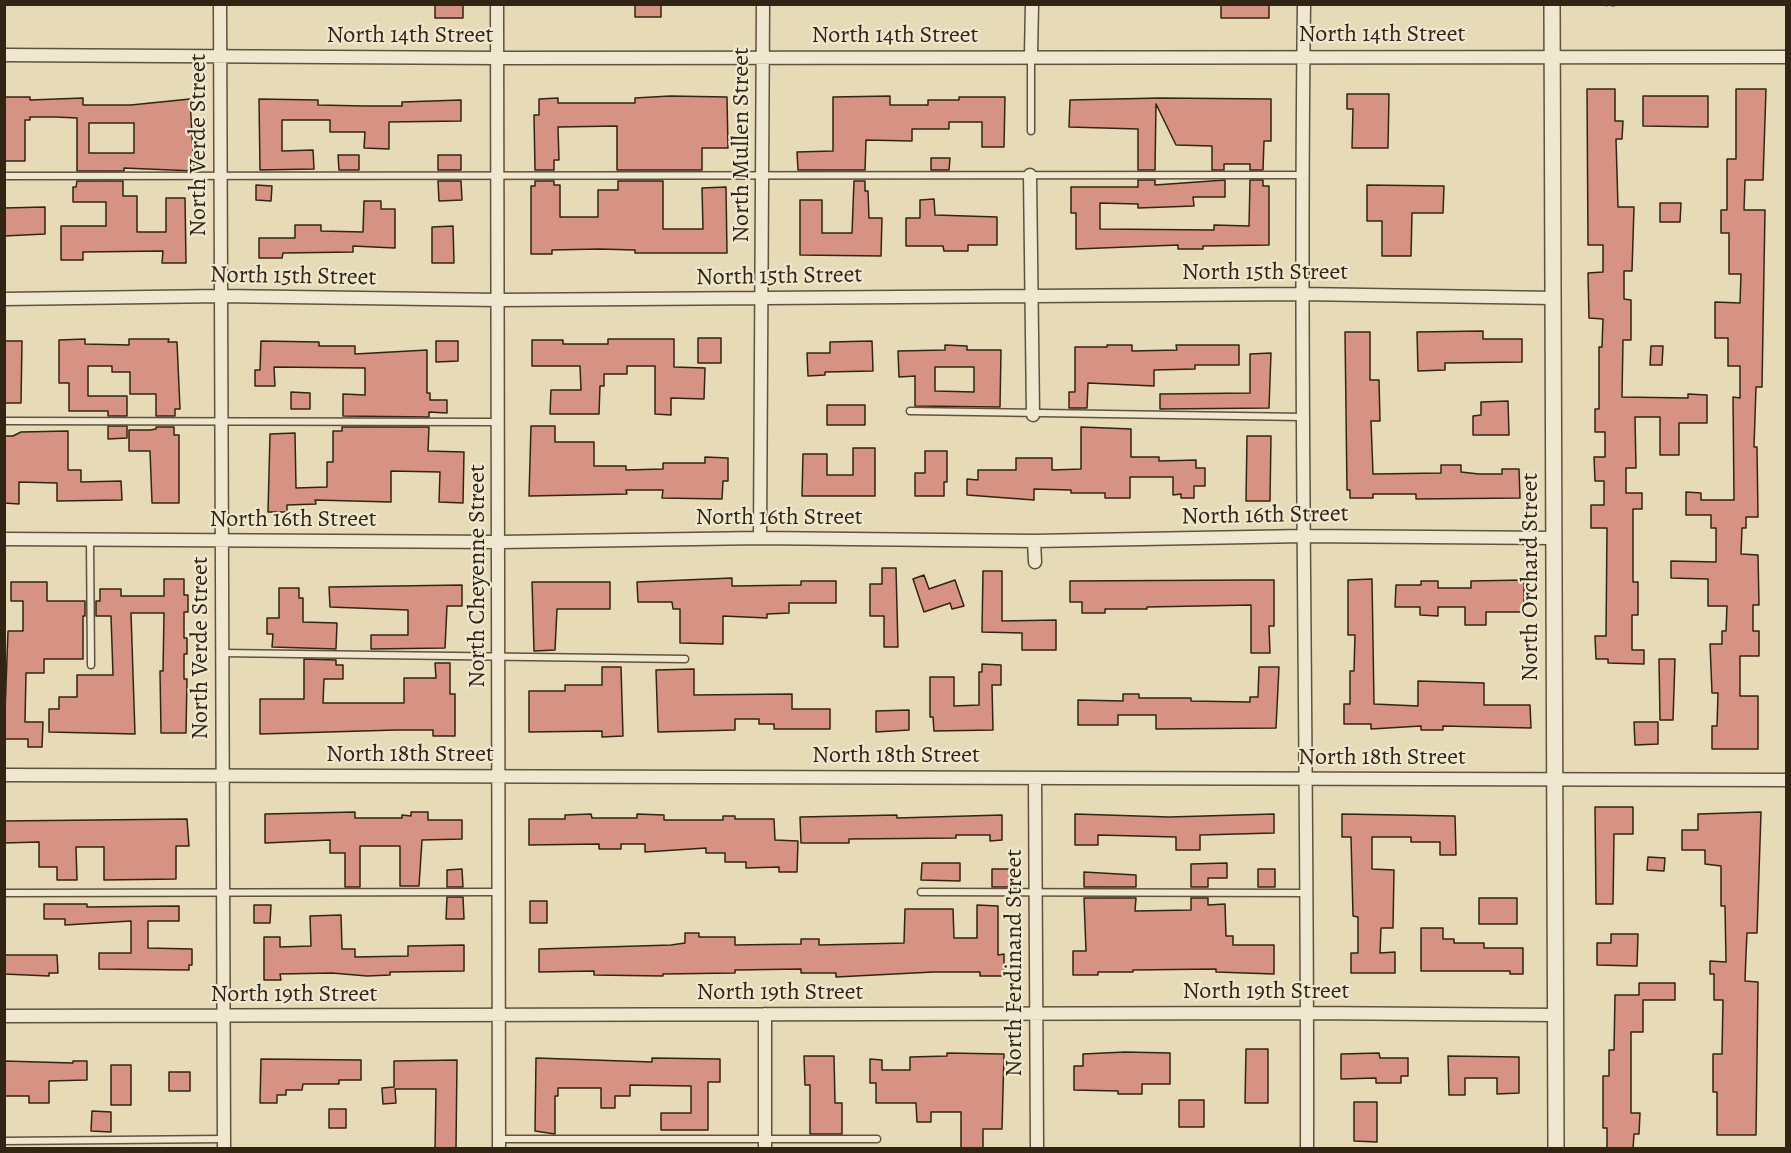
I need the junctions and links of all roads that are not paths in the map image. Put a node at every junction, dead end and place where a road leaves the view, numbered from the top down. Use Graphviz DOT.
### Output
graph roads {
  1 [pos="220,4"];
  2 [pos="497,4"];
  3 [pos="763,4"];
  4 [pos="1032,4"];
  5 [pos="1304,4"];
  6 [pos="1552,4"];
  7 [pos="4,55"];
  8 [pos="1032,55"];
  9 [pos="1303,55"];
  10 [pos="219,57"];
  11 [pos="1552,57"];
  12 [pos="1786,57"];
  13 [pos="498,58"];
  14 [pos="763,58"];
  15 [pos="1031,131"];
  16 [pos="763,175"];
  17 [pos="1030,175"];
  18 [pos="1303,175"];
  19 [pos="4,176"];
  20 [pos="220,176"];
  21 [pos="498,177"];
  22 [pos="1031,294"];
  23 [pos="1302,294"];
  24 [pos="221,296"];
  25 [pos="762,298"];
  26 [pos="1553,298"];
  27 [pos="4,300"];
  28 [pos="498,300"];
  29 [pos="910,411"];
  30 [pos="1033,415"];
  31 [pos="1303,417"];
  32 [pos="222,420"];
  33 [pos="4,421"];
  34 [pos="499,422"];
  35 [pos="1304,536"];
  36 [pos="760,538"];
  37 [pos="1554,538"];
  38 [pos="4,539"];
  39 [pos="90,540"];
  40 [pos="222,540"];
  41 [pos="1034,541"];
  42 [pos="500,542"];
  43 [pos="1035,562"];
  44 [pos="222,653"];
  45 [pos="499,657"];
  46 [pos="685,659"];
  47 [pos="91,665"];
  48 [pos="4,775"];
  49 [pos="222,775"];
  50 [pos="498,776"];
  51 [pos="1035,778"];
  52 [pos="1307,778"];
  53 [pos="1554,779"];
  54 [pos="1786,780"];
  55 [pos="498,892"];
  56 [pos="921,892"];
  57 [pos="1035,892"];
  58 [pos="4,893"];
  59 [pos="1307,893"];
  60 [pos="223,894"];
  61 [pos="1307,1013"];
  62 [pos="765,1014"];
  63 [pos="1036,1014"];
  64 [pos="1556,1015"];
  65 [pos="4,1016"];
  66 [pos="224,1016"];
  67 [pos="499,1016"];
  68 [pos="877,1139"];
  69 [pos="4,1141"];
  70 [pos="224,1144"];
  71 [pos="499,1144"];
  72 [pos="765,1144"];
  73 [pos="1037,1149"];
  74 [pos="1307,1149"];
  75 [pos="1556,1149"];
  1 -- 10 [label="street, North Verde Street"];
  2 -- 13 [label="street, North Cheyenne Street"];
  3 -- 14 [label="street, North Mullen Street"];
  4 -- 8 [label="street"];
  5 -- 9 [label="street"];
  6 -- 11 [label="street, North Orchard Street"];
  7 -- 10 [label="street, North 14th Street"];
  8 -- 9 [label="street, North 14th Street"];
  8 -- 14 [label="street, North 14th Street"];
  8 -- 15 [label="lane"];
  9 -- 11 [label="street, North 14th Street"];
  9 -- 18 [label="street"];
  10 -- 13 [label="street, North 14th Street"];
  10 -- 20 [label="street, North Verde Street"];
  11 -- 12 [label="street, North 14th Street"];
  11 -- 26 [label="street, North Orchard Street"];
  13 -- 14 [label="street, North 14th Street"];
  13 -- 21 [label="street, North Cheyenne Street"];
  14 -- 16 [label="street, North Mullen Street"];
  16 -- 17 [label="lane"];
  16 -- 21 [label="lane"];
  16 -- 25 [label="street, North Mullen Street"];
  17 -- 18 [label="lane"];
  17 -- 22 [label="street"];
  18 -- 23 [label="street"];
  19 -- 20 [label="lane"];
  20 -- 21 [label="lane"];
  20 -- 24 [label="street, North Verde Street"];
  21 -- 28 [label="street, North Cheyenne Street"];
  22 -- 23 [label="street, North 15th Street"];
  22 -- 25 [label="street, North 15th Street"];
  22 -- 30 [label="street"];
  23 -- 26 [label="street, North 15th Street"];
  23 -- 31 [label="street"];
  24 -- 27 [label="street, North 15th Street"];
  24 -- 28 [label="street, North 15th Street"];
  24 -- 32 [label="street, North Verde Street"];
  25 -- 28 [label="street, North 15th Street"];
  25 -- 36 [label="street, North Mullen Street"];
  26 -- 37 [label="street, North Orchard Street"];
  28 -- 34 [label="street, North Cheyenne Street"];
  29 -- 30 [label="lane"];
  30 -- 31 [label="lane"];
  31 -- 35 [label="street"];
  32 -- 33 [label="lane"];
  32 -- 34 [label="lane"];
  32 -- 40 [label="street, North Verde Street"];
  34 -- 42 [label="street, North Cheyenne Street"];
  35 -- 37 [label="street, North 16th Street"];
  35 -- 41 [label="street, North 16th Street"];
  35 -- 52 [label="street"];
  36 -- 41 [label="street, North 16th Street"];
  36 -- 42 [label="street, North 16th Street"];
  37 -- 53 [label="street, North Orchard Street"];
  38 -- 39 [label="street, North 16th Street"];
  39 -- 40 [label="street, North 16th Street"];
  39 -- 47 [label="lane"];
  40 -- 42 [label="street, North 16th Street"];
  40 -- 44 [label="street, North Verde Street"];
  41 -- 43 [label="street"];
  42 -- 45 [label="street, North Cheyenne Street"];
  44 -- 45 [label="lane"];
  44 -- 49 [label="street, North Verde Street"];
  45 -- 46 [label="lane"];
  45 -- 50 [label="street, North Cheyenne Street"];
  48 -- 49 [label="street, North 18th Street"];
  49 -- 50 [label="street, North 18th Street"];
  49 -- 60 [label="street, North Verde Street"];
  50 -- 51 [label="street, North 18th Street"];
  50 -- 55 [label="street, North Cheyenne Street"];
  51 -- 52 [label="street, North 18th Street"];
  51 -- 57 [label="street, North Ferdinand Street"];
  52 -- 53 [label="street, North 18th Street"];
  52 -- 59 [label="street"];
  53 -- 54 [label="street, North 18th Street"];
  53 -- 64 [label="street, North Orchard Street"];
  55 -- 60 [label="lane"];
  55 -- 67 [label="street, North Cheyenne Street"];
  56 -- 57 [label="lane"];
  57 -- 59 [label="lane"];
  57 -- 63 [label="street, North Ferdinand Street"];
  58 -- 60 [label="lane"];
  59 -- 61 [label="street"];
  60 -- 66 [label="street, North Verde Street"];
  61 -- 63 [label="street, North 19th Street"];
  61 -- 64 [label="street, North 19th Street"];
  61 -- 74 [label="street"];
  62 -- 63 [label="street, North 19th Street"];
  62 -- 67 [label="street, North 19th Street"];
  62 -- 72 [label="street"];
  63 -- 73 [label="street, North Ferdinand Street"];
  64 -- 75 [label="street, North Orchard Street"];
  65 -- 66 [label="street, North 19th Street"];
  66 -- 67 [label="street, North 19th Street"];
  66 -- 70 [label="street, North Verde Street"];
  67 -- 71 [label="street, North Cheyenne Street"];
  68 -- 72 [label="lane"];
  69 -- 70 [label="lane"];
  71 -- 72 [label="lane"];
}
